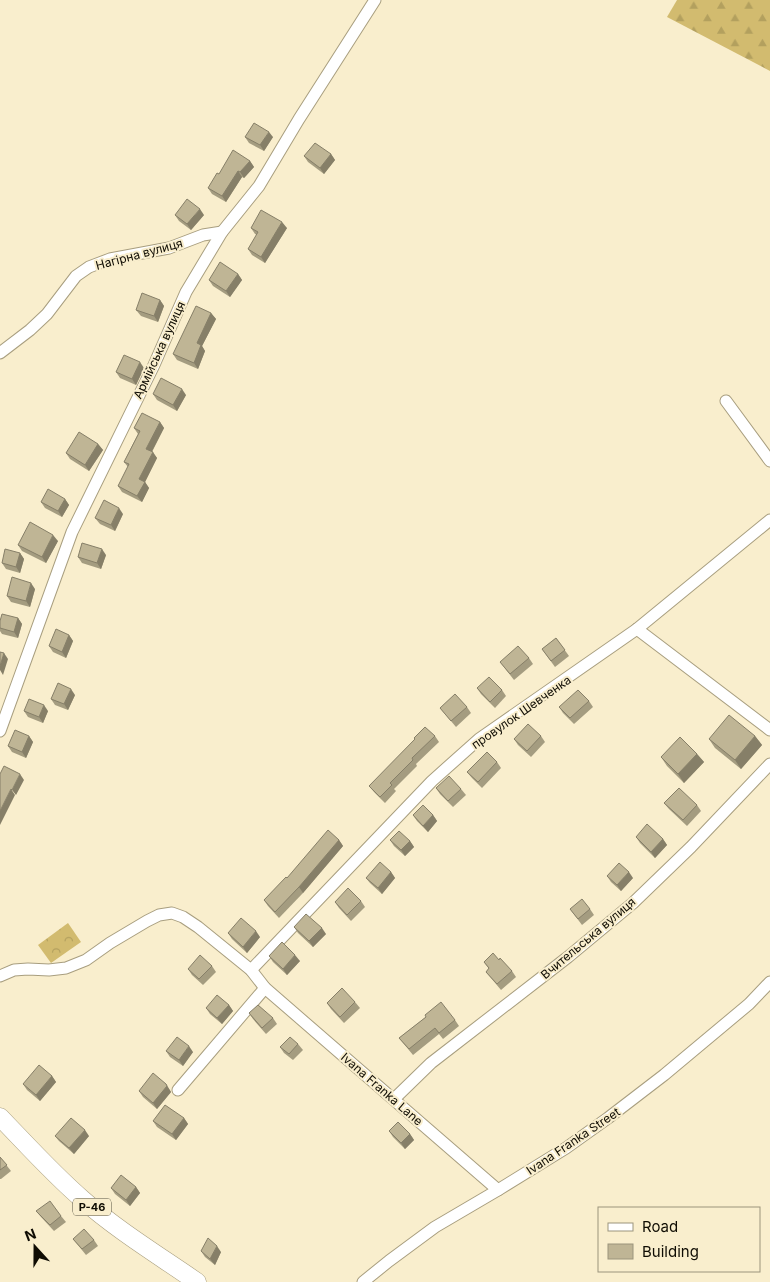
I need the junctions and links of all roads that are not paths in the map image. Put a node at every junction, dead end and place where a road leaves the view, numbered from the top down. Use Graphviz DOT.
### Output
graph roads {
  1 [pos="375,0"];
  2 [pos="222,232"];
  3 [pos="0,353"];
  4 [pos="726,402"];
  5 [pos="770,461"];
  6 [pos="770,520"];
  7 [pos="637,629"];
  8 [pos="770,730"];
  9 [pos="0,731"];
  10 [pos="770,764"];
  11 [pos="251,970"];
  12 [pos="0,976"];
  13 [pos="770,982"];
  14 [pos="265,988"];
  15 [pos="178,1090"];
  16 [pos="394,1099"];
  17 [pos="0,1118"];
  18 [pos="498,1190"];
  19 [pos="197,1282"];
  20 [pos="363,1282"];
  1 -- 2 [label="street, Армійська вулиця"];
  2 -- 3 [label="street, Нагірна вулиця"];
  2 -- 9 [label="street, Армійська вулиця"];
  4 -- 5 [label="street"];
  6 -- 7 [label="street, провулок Шевченка"];
  7 -- 8 [label="street"];
  7 -- 11 [label="street, провулок Шевченка"];
  10 -- 16 [label="street, Вчительська вулиця"];
  11 -- 12 [label="street, Ivana Franka Lane"];
  11 -- 14 [label="street, Ivana Franka Lane"];
  13 -- 18 [label="street, Ivana Franka Street"];
  14 -- 15 [label="street"];
  14 -- 16 [label="street, Ivana Franka Lane"];
  16 -- 18 [label="street, Ivana Franka Lane"];
  17 -- 19 [label="main road, Р-46"];
  18 -- 20 [label="street, Ivana Franka Street"];
}
